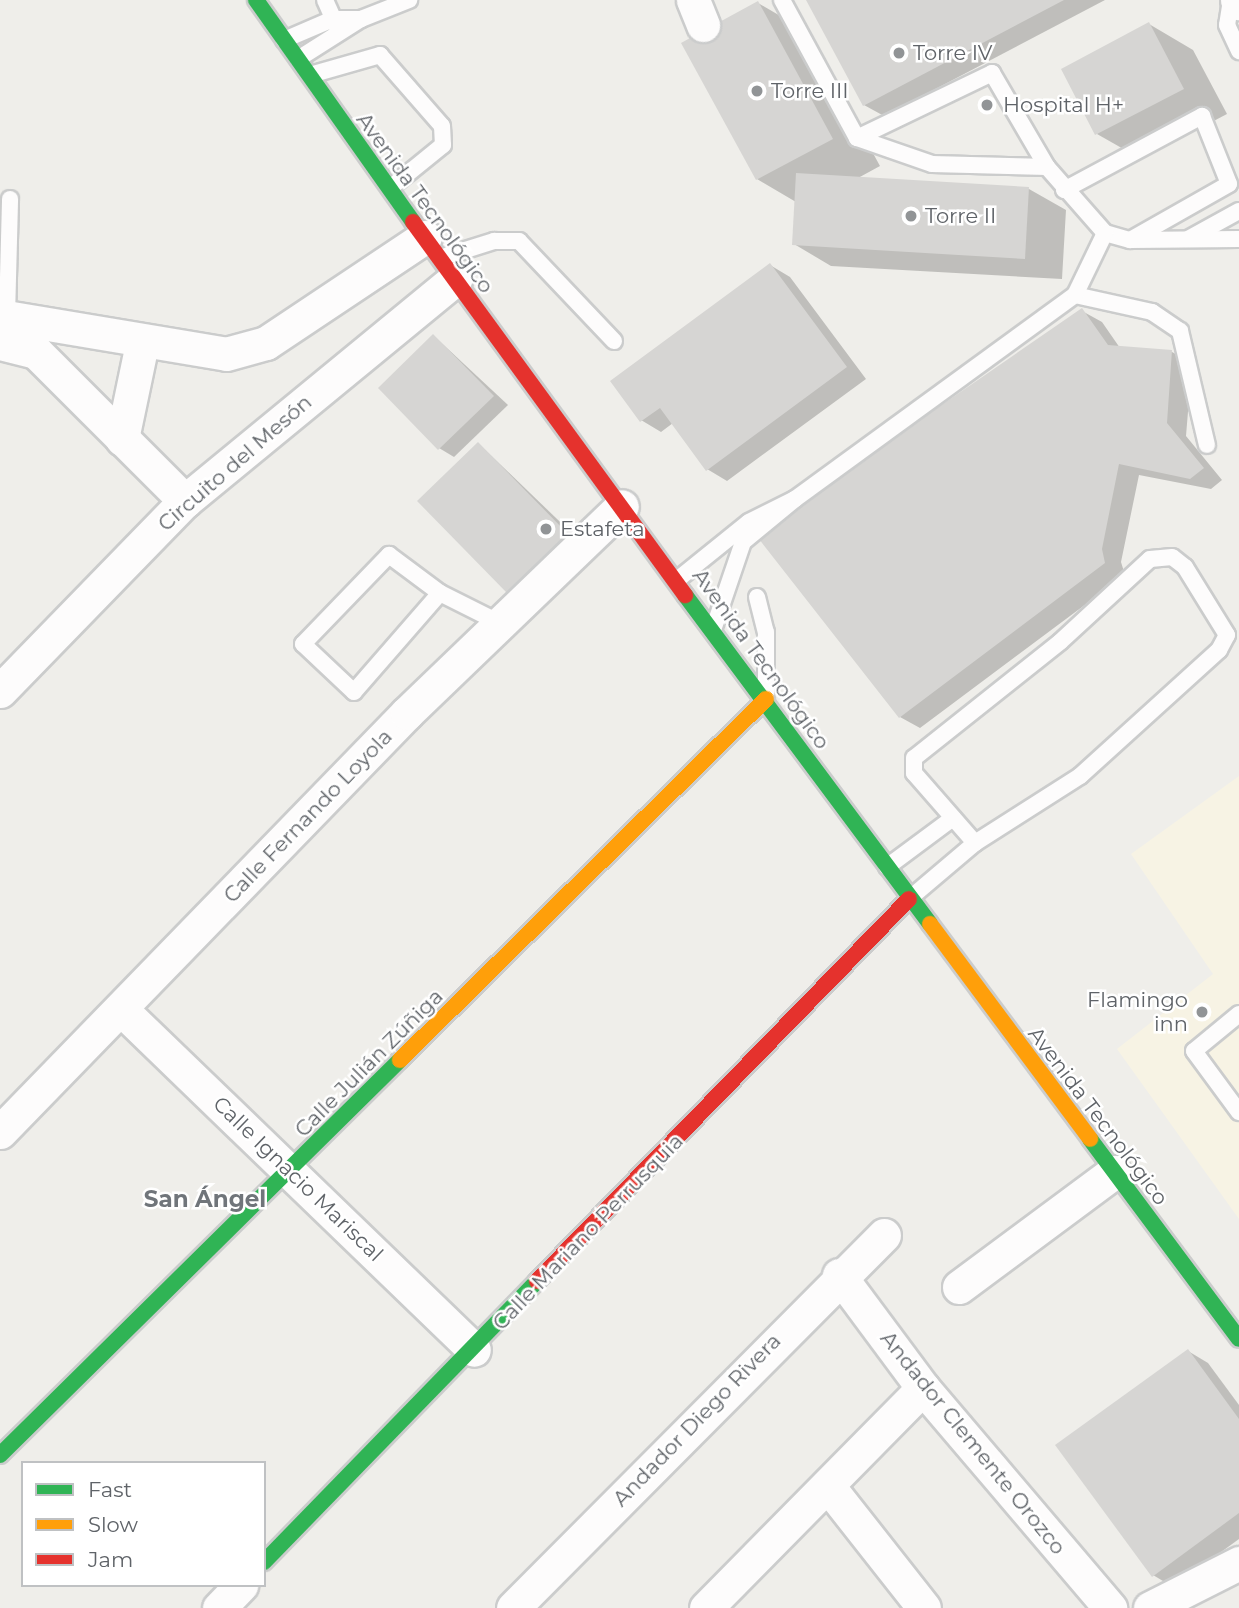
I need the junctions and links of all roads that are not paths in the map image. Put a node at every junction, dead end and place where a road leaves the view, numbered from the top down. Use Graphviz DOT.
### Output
graph roads {
  1 [pos="256,0"];
  2 [pos="326,0"];
  3 [pos="409,0"];
  4 [pos="782,0"];
  5 [pos="1231,0"];
  6 [pos="333,19"];
  7 [pos="361,19"];
  8 [pos="342,37"];
  9 [pos="284,41"];
  10 [pos="1239,51"];
  11 [pos="297,60"];
  12 [pos="308,76"];
  13 [pos="857,138"];
  14 [pos="1047,167"];
  15 [pos="1234,182"];
  16 [pos="390,188"];
  17 [pos="1064,190"];
  18 [pos="10,200"];
  19 [pos="1239,211"];
  20 [pos="1105,233"];
  21 [pos="1239,239"];
  22 [pos="1130,240"];
  23 [pos="1186,240"];
  24 [pos="440,258"];
  25 [pos="1075,295"];
  26 [pos="2,325"];
  27 [pos="614,341"];
  28 [pos="142,344"];
  29 [pos="122,439"];
  30 [pos="1207,445"];
  31 [pos="795,499"];
  32 [pos="185,501"];
  33 [pos="622,506"];
  34 [pos="677,580"];
  35 [pos="440,593"];
  36 [pos="757,597"];
  37 [pos="500,623"];
  38 [pos="713,629"];
  39 [pos="0,691"];
  40 [pos="765,699"];
  41 [pos="953,818"];
  42 [pos="975,843"];
  43 [pos="887,867"];
  44 [pos="909,899"];
  45 [pos="122,1010"];
  46 [pos="1239,1014"];
  47 [pos="1239,1112"];
  48 [pos="0,1132"];
  49 [pos="290,1170"];
  50 [pos="1114,1172"];
  51 [pos="884,1235"];
  52 [pos="839,1275"];
  53 [pos="959,1287"];
  54 [pos="1239,1339"];
  55 [pos="474,1350"];
  56 [pos="923,1388"];
  57 [pos="0,1455"];
  58 [pos="828,1486"];
  59 [pos="266,1560"];
  60 [pos="1239,1563"];
  61 [pos="239,1587"];
  62 [pos="1196,1598"];
  63 [pos="711,1606"];
  64 [pos="219,1608"];
  65 [pos="513,1608"];
  66 [pos="925,1608"];
  67 [pos="1110,1608"];
  68 [pos="1150,1608"];
  1 -- 9 [label="street, Avenida Tecnológico"];
  2 -- 6 [label="lane"];
  3 -- 7 [label="lane"];
  4 -- 13 [label="lane"];
  5 -- 10 [label="lane"];
  6 -- 7 [label="lane"];
  6 -- 8 [label="lane"];
  6 -- 9 [label="lane"];
  7 -- 8 [label="lane"];
  8 -- 11 [label="lane"];
  9 -- 11 [label="street, Avenida Tecnológico"];
  11 -- 12 [label="street, Avenida Tecnológico"];
  12 -- 16 [label="street, Avenida Tecnológico"];
  12 -- 16 [label="lane"];
  13 -- 14 [label="lane"];
  13 -- 14 [label="lane"];
  14 -- 17 [label="lane"];
  15 -- 17 [label="lane"];
  15 -- 22 [label="lane"];
  16 -- 24 [label="street, Avenida Tecnológico"];
  17 -- 20 [label="lane"];
  18 -- 26 [label="lane"];
  19 -- 23 [label="lane"];
  20 -- 22 [label="lane"];
  20 -- 25 [label="lane"];
  21 -- 23 [label="lane"];
  22 -- 23 [label="lane"];
  24 -- 27 [label="lane"];
  24 -- 28 [label="street"];
  24 -- 32 [label="street, Circuito del Mesón"];
  24 -- 33 [label="street, Avenida Tecnológico"];
  25 -- 30 [label="lane"];
  25 -- 31 [label="lane"];
  26 -- 28 [label="street"];
  26 -- 29 [label="street"];
  28 -- 29 [label="street"];
  29 -- 32 [label="street"];
  31 -- 34 [label="lane"];
  31 -- 38 [label="lane"];
  32 -- 39 [label="street, Circuito del Mesón"];
  33 -- 34 [label="street, Avenida Tecnológico"];
  33 -- 37 [label="street, Calle Fernando Loyola"];
  34 -- 38 [label="street, Avenida Tecnológico"];
  35 -- 35 [label="lane"];
  35 -- 37 [label="lane"];
  36 -- 40 [label="lane"];
  37 -- 45 [label="street, Calle Fernando Loyola"];
  38 -- 40 [label="street, Avenida Tecnológico"];
  40 -- 43 [label="street, Avenida Tecnológico"];
  40 -- 49 [label="street, Calle Julián Zúñiga"];
  41 -- 42 [label="lane"];
  41 -- 42 [label="lane"];
  41 -- 43 [label="lane"];
  42 -- 44 [label="lane"];
  43 -- 44 [label="street, Avenida Tecnológico"];
  44 -- 50 [label="street, Avenida Tecnológico"];
  44 -- 55 [label="street, Calle Mariano Perrusquia"];
  45 -- 48 [label="street, Calle Fernando Loyola"];
  45 -- 49 [label="street, Calle Ignacio Mariscal"];
  46 -- 47 [label="lane"];
  49 -- 55 [label="street, Calle Ignacio Mariscal"];
  49 -- 57 [label="street, Calle Julián Zúñiga"];
  50 -- 53 [label="street"];
  50 -- 54 [label="street, Avenida Tecnológico"];
  51 -- 52 [label="street, Andador Diego Rivera"];
  52 -- 56 [label="street, Andador Clemente Orozco"];
  52 -- 65 [label="street, Andador Diego Rivera"];
  55 -- 59 [label="street, Calle Mariano Perrusquia"];
  56 -- 58 [label="street"];
  56 -- 67 [label="street, Andador Clemente Orozco"];
  58 -- 63 [label="street"];
  58 -- 66 [label="street"];
  60 -- 62 [label="street"];
  61 -- 64 [label="street"];
  62 -- 68 [label="street"];
}
